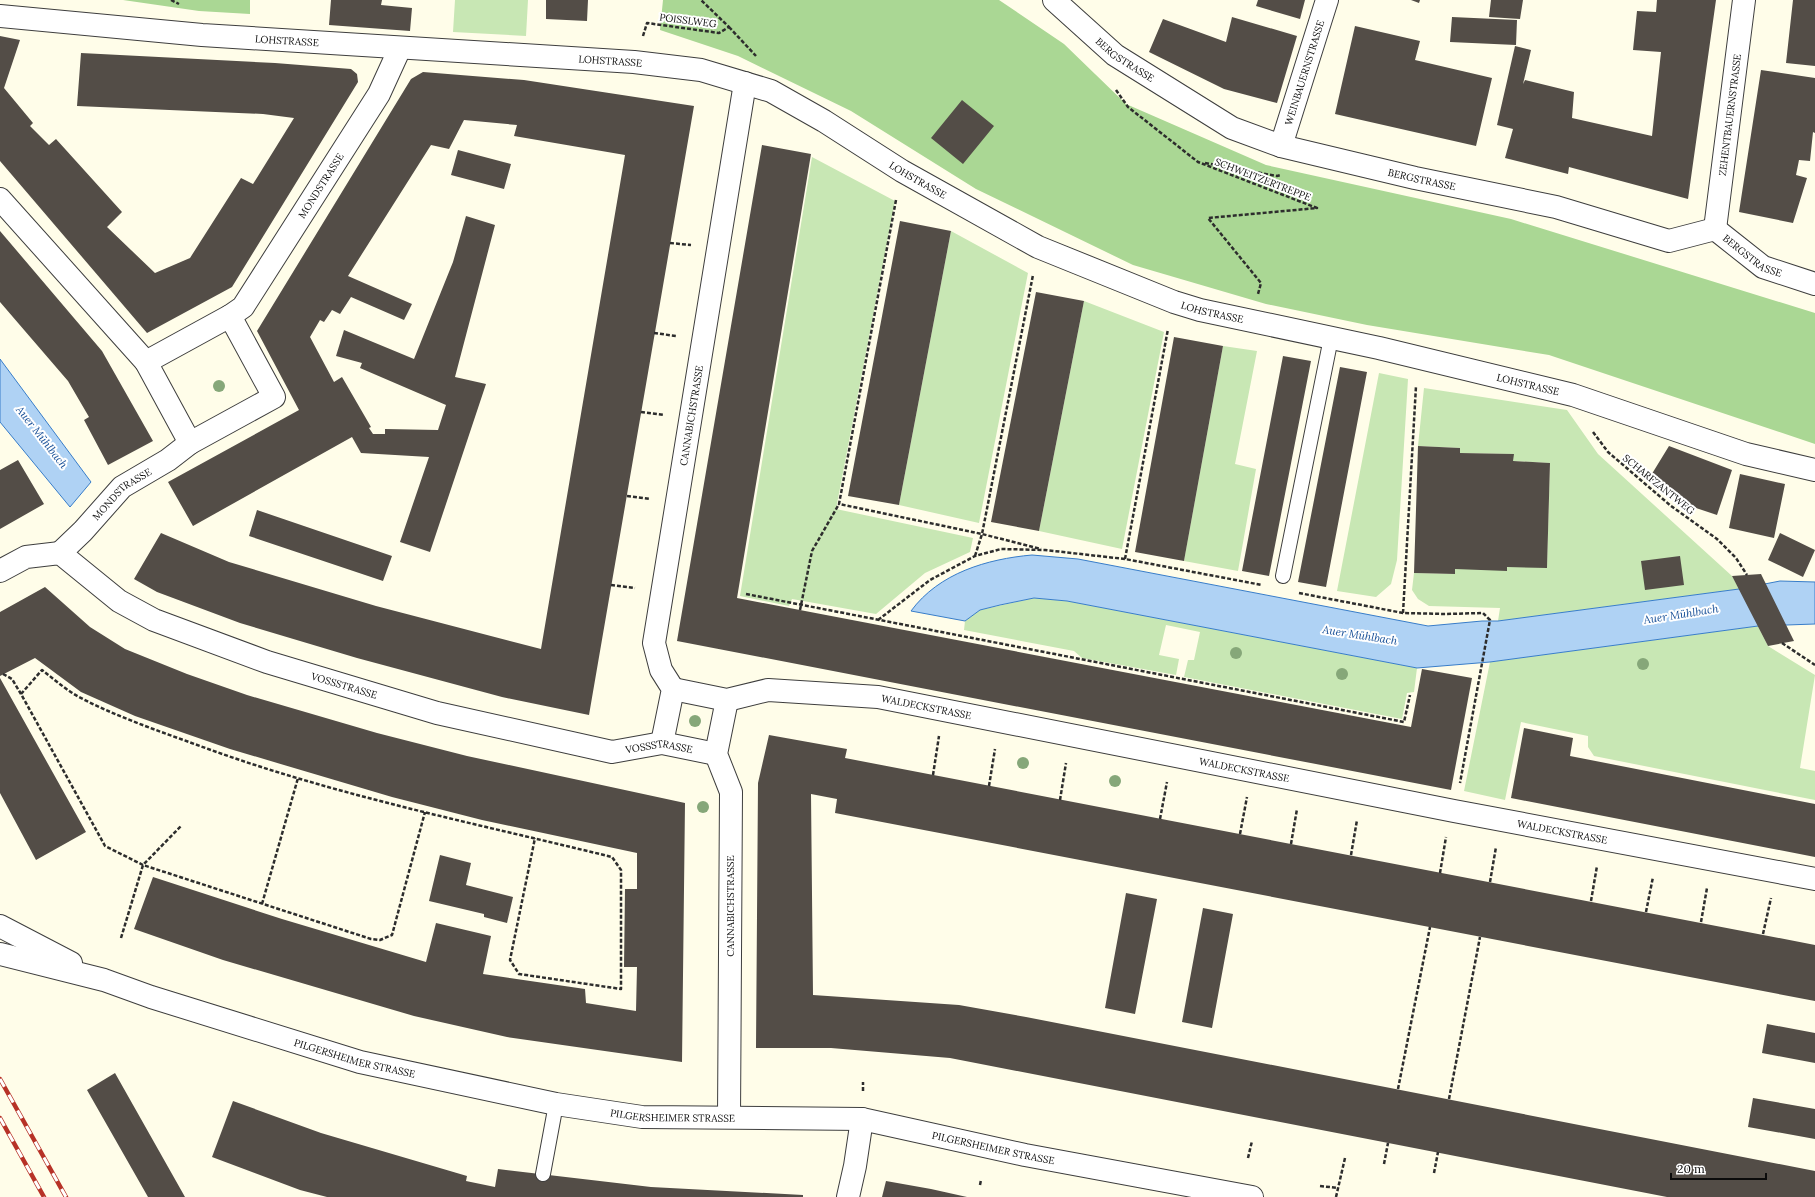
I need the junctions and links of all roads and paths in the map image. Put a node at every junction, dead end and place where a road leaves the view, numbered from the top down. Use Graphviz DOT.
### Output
graph roads {
  1 [pos="701,0"];
  2 [pos="1054,0"];
  3 [pos="1327,0"];
  4 [pos="1744,0"];
  5 [pos="0,16"];
  6 [pos="400,48"];
  7 [pos="634,62"];
  8 [pos="745,83"];
  9 [pos="1128,107"];
  10 [pos="1281,146"];
  11 [pos="1198,162"];
  12 [pos="902,171"];
  13 [pos="1277,176"];
  14 [pos="0,199"];
  15 [pos="1715,229"];
  16 [pos="670,243"];
  17 [pos="695,246"];
  18 [pos="1038,247"];
  19 [pos="1815,284"];
  20 [pos="1257,297"];
  21 [pos="1174,302"];
  22 [pos="230,316"];
  23 [pos="654,333"];
  24 [pos="680,336"];
  25 [pos="1331,338"];
  26 [pos="1417,357"];
  27 [pos="146,362"];
  28 [pos="1573,394"];
  29 [pos="641,412"];
  30 [pos="667,416"];
  31 [pos="190,443"];
  32 [pos="1815,470"];
  33 [pos="627,496"];
  34 [pos="654,499"];
  35 [pos="839,504"];
  36 [pos="982,534"];
  37 [pos="1046,550"];
  38 [pos="60,552"];
  39 [pos="975,556"];
  40 [pos="1125,559"];
  41 [pos="0,572"];
  42 [pos="1747,575"];
  43 [pos="1283,576"];
  44 [pos="611,585"];
  45 [pos="1269,587"];
  46 [pos="640,588"];
  47 [pos="1292,591"];
  48 [pos="746,594"];
  49 [pos="801,605"];
  50 [pos="800,610"];
  51 [pos="1403,613"];
  52 [pos="878,620"];
  53 [pos="1782,643"];
  54 [pos="1815,664"];
  55 [pos="3,674"];
  56 [pos="673,689"];
  57 [pos="21,694"];
  58 [pos="1410,695"];
  59 [pos="727,700"];
  60 [pos="939,734"];
  61 [pos="662,743"];
  62 [pos="996,745"];
  63 [pos="716,754"];
  64 [pos="1067,759"];
  65 [pos="933,775"];
  66 [pos="298,778"];
  67 [pos="1167,778"];
  68 [pos="989,786"];
  69 [pos="1459,790"];
  70 [pos="1248,794"];
  71 [pos="1060,800"];
  72 [pos="1297,804"];
  73 [pos="425,812"];
  74 [pos="1357,815"];
  75 [pos="1160,819"];
  76 [pos="181,826"];
  77 [pos="1447,832"];
  78 [pos="1240,834"];
  79 [pos="535,838"];
  80 [pos="1497,842"];
  81 [pos="1291,844"];
  82 [pos="1351,855"];
  83 [pos="1598,862"];
  84 [pos="143,865"];
  85 [pos="1440,873"];
  86 [pos="1654,873"];
  87 [pos="1815,879"];
  88 [pos="1490,882"];
  89 [pos="1708,883"];
  90 [pos="1772,895"];
  91 [pos="1591,901"];
  92 [pos="262,904"];
  93 [pos="1646,912"];
  94 [pos="1701,922"];
  95 [pos="0,926"];
  96 [pos="1430,927"];
  97 [pos="1763,934"];
  98 [pos="1480,937"];
  99 [pos="121,938"];
  100 [pos="0,954"];
  101 [pos="104,980"];
  102 [pos="1398,1089"];
  103 [pos="1449,1099"];
  104 [pos="556,1104"];
  105 [pos="729,1117"];
  106 [pos="862,1119"];
  107 [pos="1252,1141"];
  108 [pos="1388,1143"];
  109 [pos="1438,1152"];
  110 [pos="1248,1158"];
  111 [pos="1345,1158"];
  112 [pos="1384,1164"];
  113 [pos="1434,1173"];
  114 [pos="543,1174"];
  115 [pos="981,1180"];
  116 [pos="980,1185"];
  117 [pos="1320,1186"];
  118 [pos="1338,1188"];
  119 [pos="848,1197"];
  120 [pos="1252,1197"];
  121 [pos="1336,1197"];
  1 -- 7 [label="path, POISSLWEG"];
  2 -- 10 [label="street, BERGSTRASSE"];
  3 -- 10 [label="street, WEINBAUERNSTRASSE"];
  4 -- 15 [label="street, ZEHENTBAUERNSTRASSE"];
  5 -- 6 [label="street, LOHSTRASSE"];
  6 -- 7 [label="street, LOHSTRASSE"];
  6 -- 22 [label="street, MONDSTRASSE"];
  7 -- 8 [label="street, LOHSTRASSE"];
  8 -- 12 [label="street, LOHSTRASSE"];
  8 -- 56 [label="street, CANNABICHSTRASSE"];
  9 -- 11 [label="path, SCHWEITZERTREPPE"];
  10 -- 15 [label="street, BERGSTRASSE"];
  11 -- 13 [label="path, SCHWEITZERTREPPE"];
  11 -- 20 [label="path, SCHWEITZERTREPPE"];
  12 -- 18 [label="street, LOHSTRASSE"];
  12 -- 35 [label="path"];
  14 -- 27 [label="street"];
  15 -- 19 [label="street, BERGSTRASSE"];
  16 -- 17 [label="path"];
  18 -- 21 [label="street, LOHSTRASSE"];
  18 -- 36 [label="path"];
  21 -- 25 [label="street, LOHSTRASSE"];
  21 -- 40 [label="path"];
  22 -- 27 [label="street, MONDSTRASSE"];
  22 -- 31 [label="street, MONDSTRASSE"];
  23 -- 24 [label="path"];
  25 -- 26 [label="street, LOHSTRASSE"];
  25 -- 43 [label="lane"];
  26 -- 28 [label="street, LOHSTRASSE"];
  26 -- 51 [label="path"];
  27 -- 31 [label="street"];
  28 -- 32 [label="street, LOHSTRASSE"];
  28 -- 42 [label="path, SCHARFZANTWEG"];
  29 -- 30 [label="path"];
  31 -- 38 [label="street, MONDSTRASSE"];
  33 -- 34 [label="path"];
  35 -- 36 [label="path"];
  35 -- 49 [label="path"];
  36 -- 37 [label="path"];
  36 -- 39 [label="path"];
  37 -- 39 [label="path"];
  37 -- 40 [label="path"];
  38 -- 41 [label="street"];
  38 -- 61 [label="street, VOSSSTRASSE"];
  39 -- 52 [label="path"];
  40 -- 45 [label="path"];
  44 -- 46 [label="path"];
  47 -- 51 [label="path"];
  48 -- 49 [label="path"];
  49 -- 50 [label="path"];
  49 -- 52 [label="path"];
  51 -- 69 [label="path"];
  52 -- 58 [label="path"];
  53 -- 54 [label="path"];
  55 -- 57 [label="path"];
  56 -- 59 [label="street, WALDECKSTRASSE"];
  56 -- 61 [label="street"];
  57 -- 66 [label="path"];
  57 -- 84 [label="path"];
  59 -- 63 [label="street"];
  59 -- 87 [label="street, WALDECKSTRASSE"];
  60 -- 65 [label="path"];
  61 -- 63 [label="street, VOSSSTRASSE"];
  62 -- 68 [label="path"];
  63 -- 105 [label="street, CANNABICHSTRASSE"];
  64 -- 71 [label="path"];
  66 -- 73 [label="path"];
  66 -- 92 [label="path"];
  67 -- 75 [label="path"];
  70 -- 78 [label="path"];
  72 -- 81 [label="path"];
  73 -- 79 [label="path"];
  73 -- 92 [label="path"];
  74 -- 82 [label="path"];
  76 -- 84 [label="path"];
  77 -- 85 [label="path"];
  79 -- 79 [label="path"];
  80 -- 88 [label="path"];
  83 -- 91 [label="path"];
  84 -- 92 [label="path"];
  84 -- 99 [label="path"];
  86 -- 93 [label="path"];
  89 -- 94 [label="path"];
  90 -- 97 [label="path"];
  95 -- 101 [label="street, PILGERSHEIMER STRASSE"];
  96 -- 102 [label="path"];
  98 -- 103 [label="path"];
  100 -- 101 [label="street, PILGERSHEIMER STRASSE"];
  101 -- 104 [label="street, PILGERSHEIMER STRASSE"];
  104 -- 105 [label="street, PILGERSHEIMER STRASSE"];
  104 -- 114 [label="lane"];
  105 -- 106 [label="street, PILGERSHEIMER STRASSE"];
  106 -- 119 [label="street"];
  106 -- 120 [label="street, PILGERSHEIMER STRASSE"];
  107 -- 110 [label="path"];
  108 -- 112 [label="path"];
  109 -- 113 [label="path"];
  111 -- 118 [label="path"];
  115 -- 116 [label="path"];
  117 -- 118 [label="path"];
  118 -- 121 [label="path"];
}
